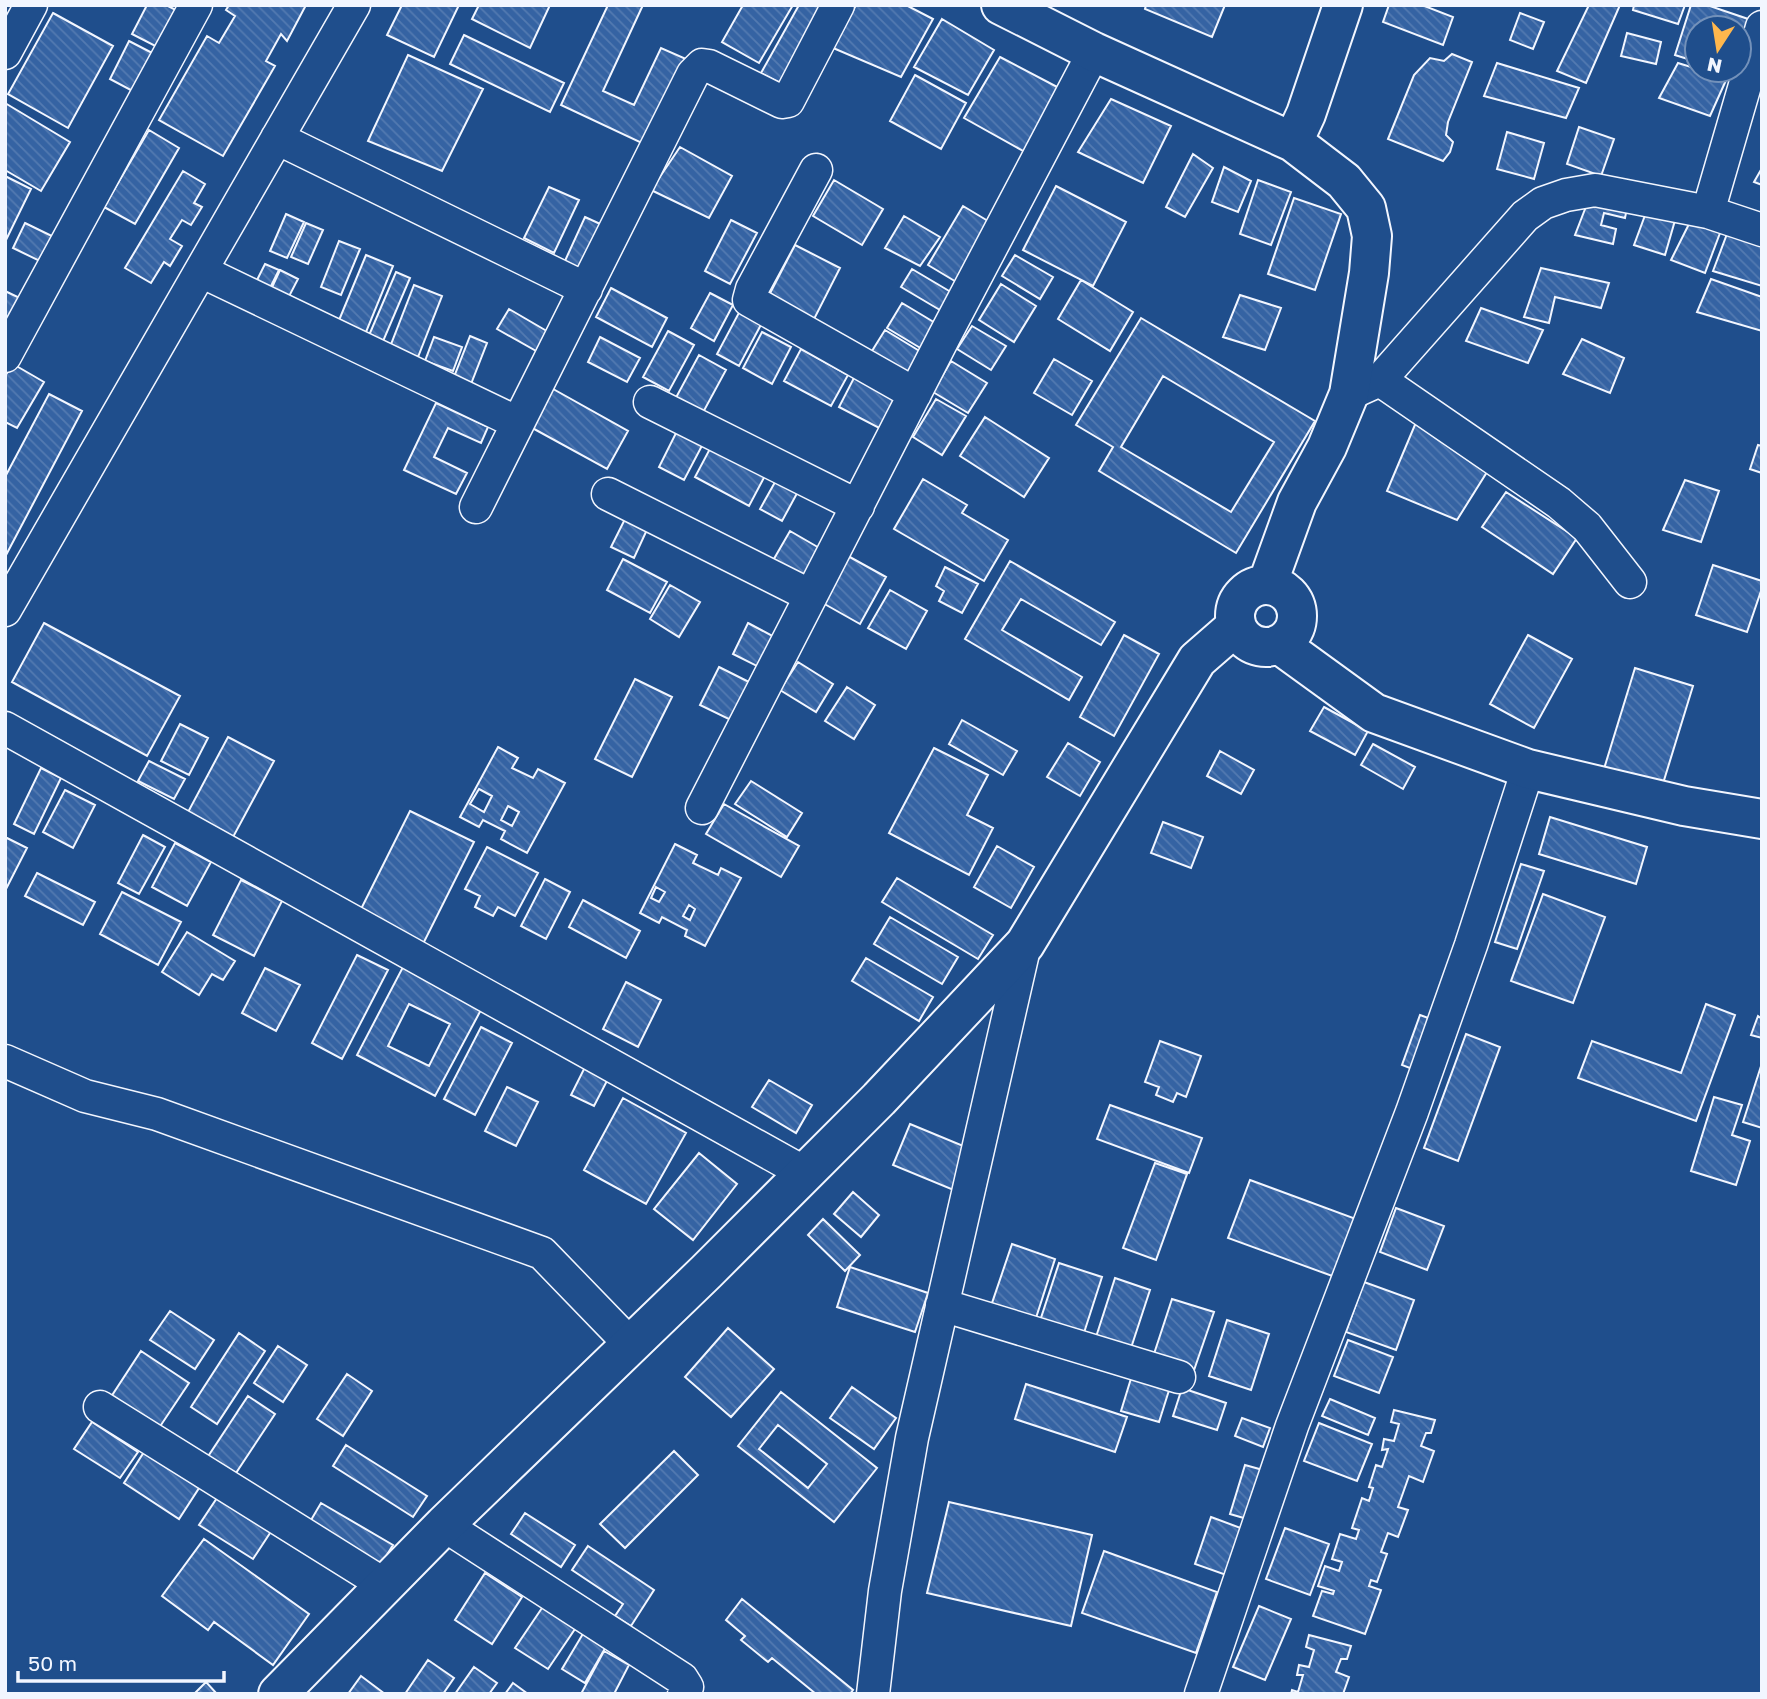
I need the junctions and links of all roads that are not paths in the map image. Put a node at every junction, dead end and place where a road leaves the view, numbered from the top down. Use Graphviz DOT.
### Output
graph roads {
  1 [pos="31,5"];
  2 [pos="196,5"];
  3 [pos="354,5"];
  4 [pos="838,5"];
  5 [pos="1001,5"];
  6 [pos="1343,5"];
  7 [pos="1762,27"];
  8 [pos="1094,52"];
  9 [pos="5,53"];
  10 [pos="277,138"];
  11 [pos="1293,142"];
  12 [pos="816,170"];
  13 [pos="1708,212"];
  14 [pos="1762,230"];
  15 [pos="201,271"];
  16 [pos="586,289"];
  17 [pos="5,356"];
  18 [pos="1364,387"];
  19 [pos="915,394"];
  20 [pos="650,402"];
  21 [pos="519,424"];
  22 [pos="608,494"];
  23 [pos="858,506"];
  24 [pos="476,507"];
  25 [pos="1630,582"];
  26 [pos="1267,585"];
  27 [pos="811,596"];
  28 [pos="5,610"];
  29 [pos="1236,626"];
  30 [pos="1279,643"];
  31 [pos="5,727"];
  32 [pos="1528,769"];
  33 [pos="702,808"];
  34 [pos="1762,819"];
  35 [pos="1025,944"];
  36 [pos="5,1061"];
  37 [pos="805,1173"];
  38 [pos="942,1305"];
  39 [pos="631,1345"];
  40 [pos="1178,1377"];
  41 [pos="100,1407"];
  42 [pos="444,1525"];
  43 [pos="386,1585"];
  44 [pos="278,1694"];
  45 [pos="684,1694"];
  46 [pos="873,1694"];
  47 [pos="1201,1694"];
  1 -- 9 [label="street"];
  2 -- 17 [label="street"];
  3 -- 10 [label="street"];
  4 -- 16 [label="street"];
  5 -- 8 [label="main road"];
  6 -- 11 [label="main road"];
  7 -- 13 [label="street"];
  8 -- 11 [label="main road"];
  8 -- 19 [label="street"];
  10 -- 15 [label="street"];
  10 -- 16 [label="street"];
  11 -- 18 [label="main road"];
  12 -- 19 [label="street"];
  13 -- 14 [label="street"];
  13 -- 18 [label="street"];
  15 -- 21 [label="street"];
  15 -- 28 [label="street"];
  16 -- 21 [label="street"];
  18 -- 25 [label="street"];
  18 -- 26 [label="main road"];
  19 -- 23 [label="street"];
  20 -- 23 [label="street"];
  21 -- 24 [label="street"];
  22 -- 27 [label="street"];
  23 -- 27 [label="street"];
  26 -- 29 [label="main road"];
  26 -- 30 [label="main road"];
  27 -- 33 [label="street"];
  29 -- 30 [label="main road"];
  29 -- 35 [label="main road"];
  30 -- 32 [label="main road"];
  31 -- 37 [label="street"];
  32 -- 34 [label="main road"];
  32 -- 47 [label="street"];
  35 -- 37 [label="main road"];
  35 -- 38 [label="street"];
  36 -- 39 [label="street"];
  37 -- 39 [label="main road"];
  38 -- 40 [label="street"];
  38 -- 46 [label="street"];
  39 -- 42 [label="main road"];
  41 -- 43 [label="street"];
  42 -- 43 [label="main road"];
  42 -- 45 [label="street"];
  43 -- 44 [label="main road"];
}
